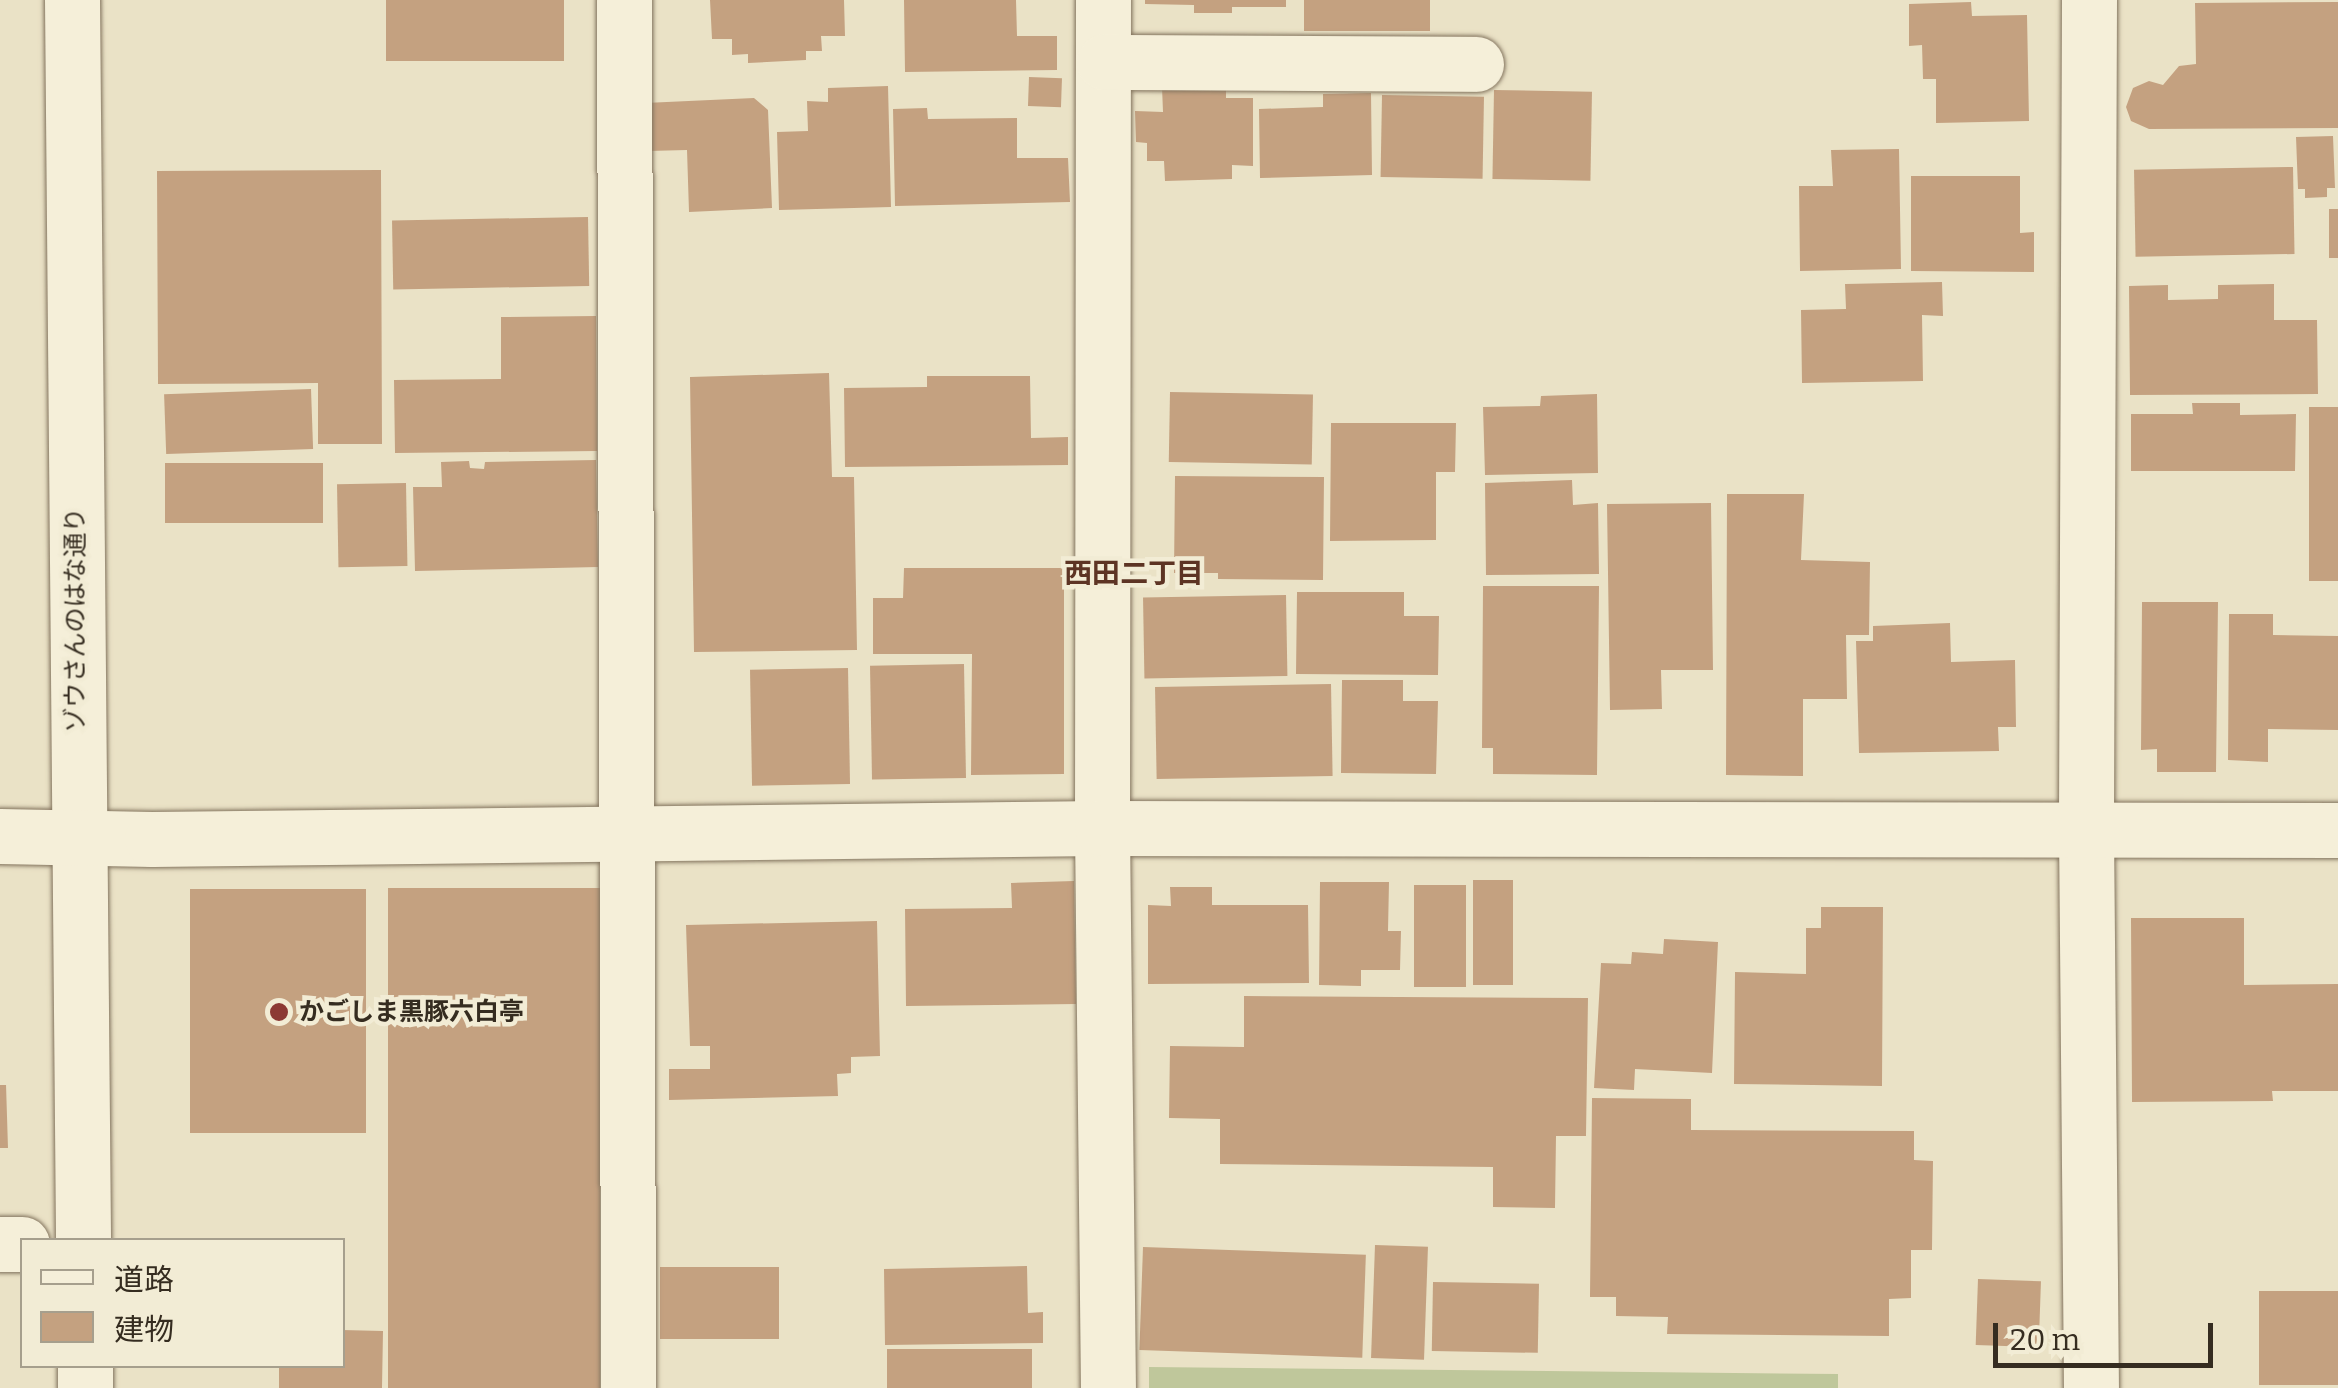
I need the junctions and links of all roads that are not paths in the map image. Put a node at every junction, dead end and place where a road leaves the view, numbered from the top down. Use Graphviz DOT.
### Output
graph roads {
  1 [pos="72,0"];
  2 [pos="624,0"];
  3 [pos="1103,0"];
  4 [pos="2089,0"];
  5 [pos="1104,62"];
  6 [pos="1476,64"];
  7 [pos="1102,828"];
  8 [pos="2086,829"];
  9 [pos="2338,830"];
  10 [pos="626,833"];
  11 [pos="0,836"];
  12 [pos="78,837"];
  13 [pos="83,1238"];
  14 [pos="628,1388"];
  15 [pos="1108,1388"];
  16 [pos="2091,1388"];
  1 -- 12 [label="street, ゾウさんのはな通り"];
  2 -- 10 [label="street"];
  3 -- 5 [label="street"];
  4 -- 8 [label="street"];
  5 -- 6 [label="street"];
  5 -- 7 [label="street"];
  7 -- 8 [label="street"];
  7 -- 10 [label="street"];
  7 -- 15 [label="street"];
  8 -- 9 [label="street"];
  8 -- 16 [label="street"];
  10 -- 12 [label="street"];
  10 -- 14 [label="street"];
  11 -- 12 [label="street"];
  12 -- 13 [label="street, ゾウさんのはな通り"];
}
